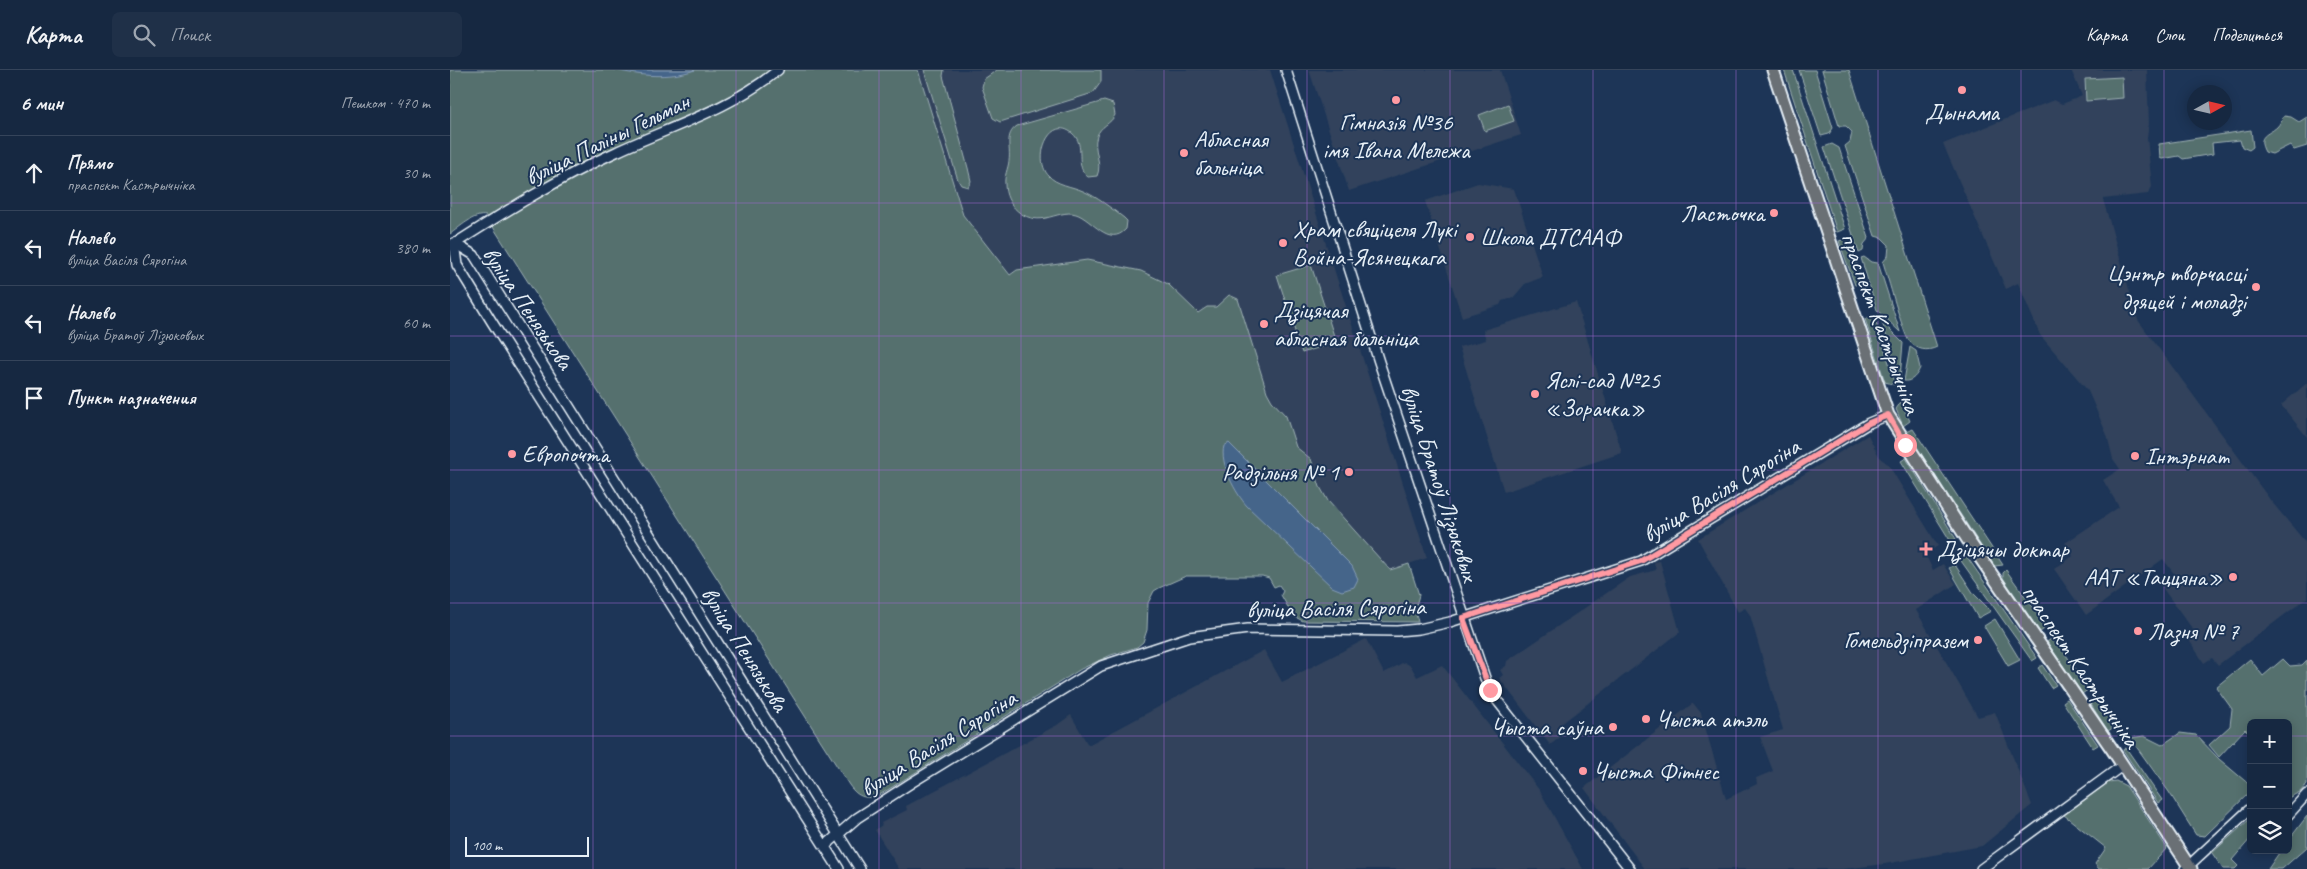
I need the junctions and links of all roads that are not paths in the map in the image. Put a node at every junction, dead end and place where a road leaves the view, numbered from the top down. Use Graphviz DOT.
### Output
graph roads {
  1 [pos="778,70"];
  2 [pos="1286,70"];
  3 [pos="1773,70"];
  4 [pos="452,245"];
  5 [pos="1888,415"];
  6 [pos="1463,618"];
  7 [pos="2123,765"];
  8 [pos="2307,794"];
  9 [pos="2250,809"];
  10 [pos="2292,811"];
  11 [pos="839,835"];
  12 [pos="825,846"];
  13 [pos="2188,868"];
  14 [pos="839,869"];
  15 [pos="860,869"];
  16 [pos="1630,869"];
  17 [pos="1981,869"];
  1 -- 4 [label="street, вуліца Паліны Гельман"];
  2 -- 6 [label="street, вуліца Братоў Лізюковых"];
  3 -- 5 [label="main road, праспект Кастрычніка"];
  4 -- 11 [label="street, вуліца Пенязькова"];
  4 -- 12 [label="street, вуліца Пенязькова"];
  5 -- 6 [label="street, вуліца Васіля Сярогіна"];
  5 -- 7 [label="main road, праспект Кастрычніка"];
  6 -- 11 [label="street, вуліца Васіля Сярогіна"];
  6 -- 16 [label="street, вуліца Братоў Лізюковых"];
  7 -- 13 [label="main road, праспект Кастрычніка"];
  7 -- 17 [label="street"];
  8 -- 10 [label="street"];
  9 -- 13 [label="street"];
  11 -- 12 [label="street, вуліца Васіля Сярогіна"];
  11 -- 15 [label="street, вуліца Пенязькова"];
  12 -- 14 [label="street, вуліца Пенязькова"];
}
